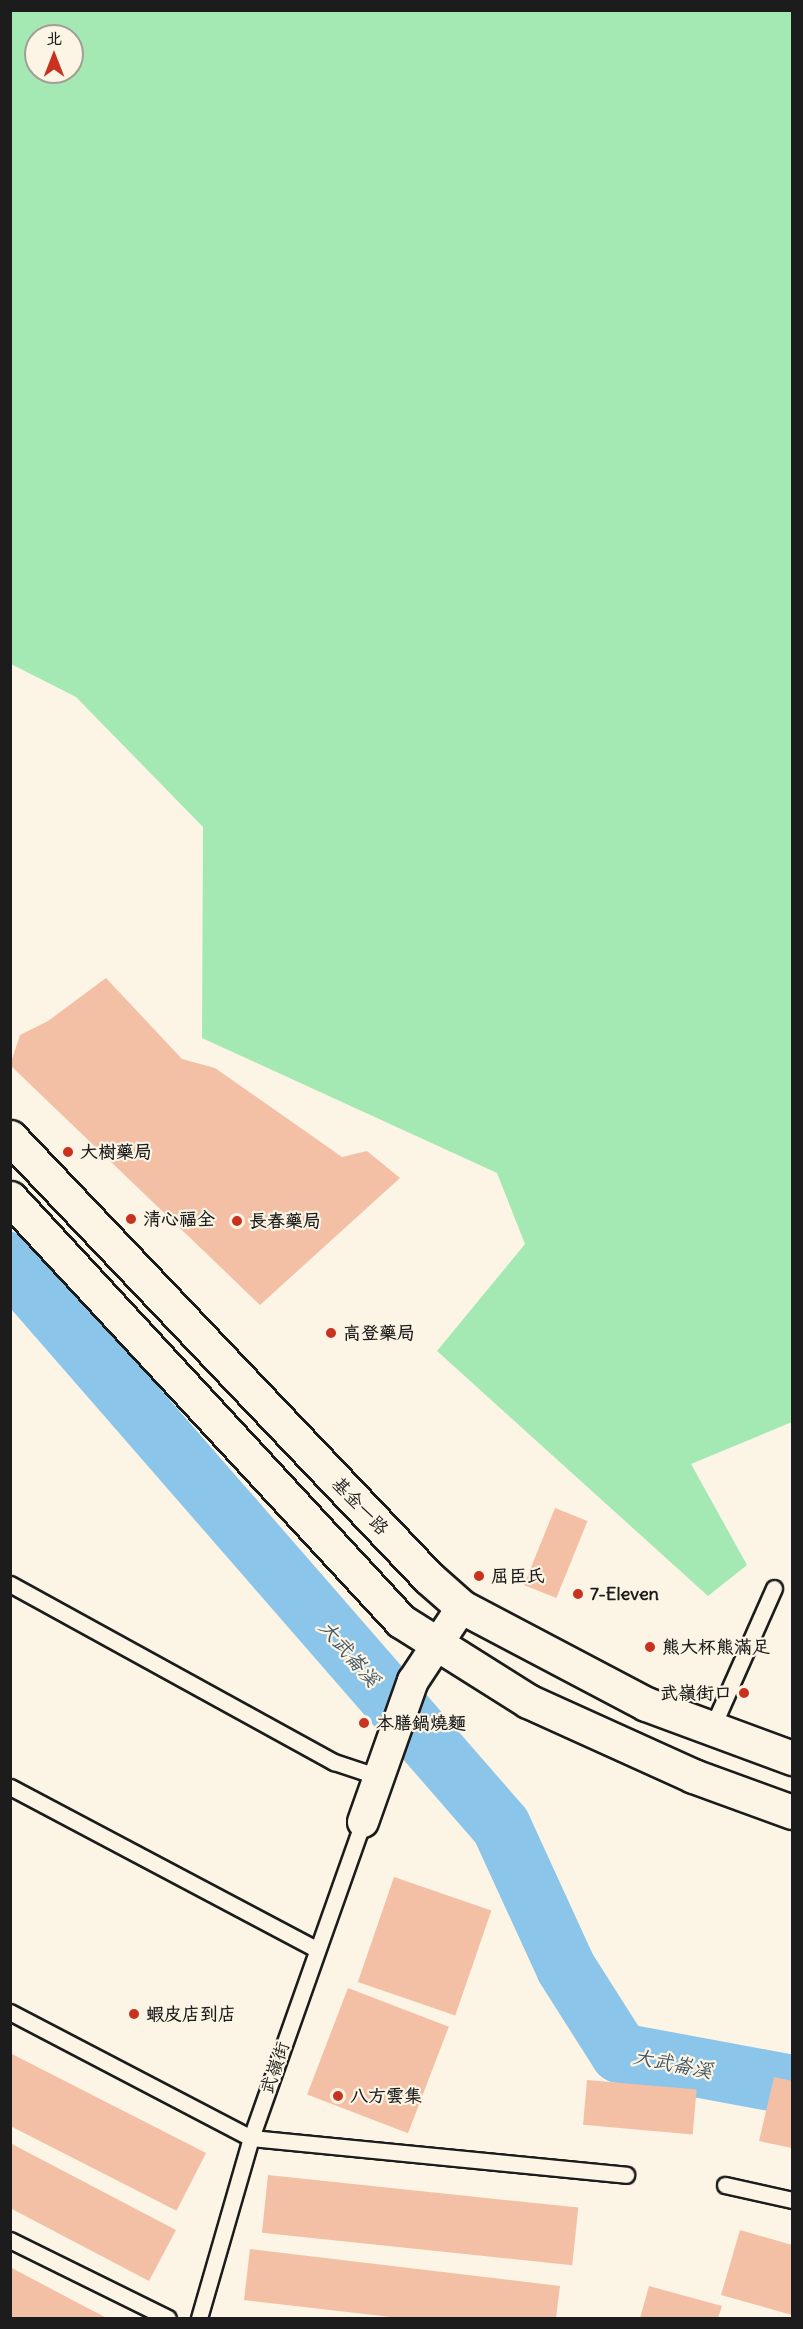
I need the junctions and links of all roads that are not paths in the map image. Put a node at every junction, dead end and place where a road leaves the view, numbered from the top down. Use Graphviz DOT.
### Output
graph roads {
  1 [pos="10,1137"];
  2 [pos="10,1198"];
  3 [pos="10,1584"];
  4 [pos="774,1588"];
  5 [pos="462,1607"];
  6 [pos="437,1645"];
  7 [pos="712,1728"];
  8 [pos="792,1758"];
  9 [pos="379,1777"];
  10 [pos="10,1787"];
  11 [pos="792,1812"];
  12 [pos="363,1822"];
  13 [pos="316,1949"];
  14 [pos="10,2012"];
  15 [pos="251,2138"];
  16 [pos="626,2175"];
  17 [pos="725,2185"];
  18 [pos="792,2200"];
  19 [pos="10,2240"];
  20 [pos="168,2319"];
  21 [pos="199,2319"];
  1 -- 5 [label="main road, 基金一路"];
  2 -- 6 [label="main road"];
  3 -- 9 [label="lane"];
  4 -- 7 [label="lane"];
  5 -- 6 [label="street"];
  5 -- 7 [label="main road, 基金一路"];
  6 -- 9 [label="street"];
  6 -- 11 [label="main road"];
  7 -- 8 [label="main road, 基金一路"];
  9 -- 12 [label="street"];
  10 -- 13 [label="lane"];
  12 -- 13 [label="lane, 武嶺街"];
  13 -- 15 [label="lane, 武嶺街"];
  14 -- 15 [label="lane"];
  15 -- 16 [label="lane"];
  15 -- 21 [label="lane, 武嶺街"];
  17 -- 18 [label="lane"];
  19 -- 20 [label="lane"];
}
